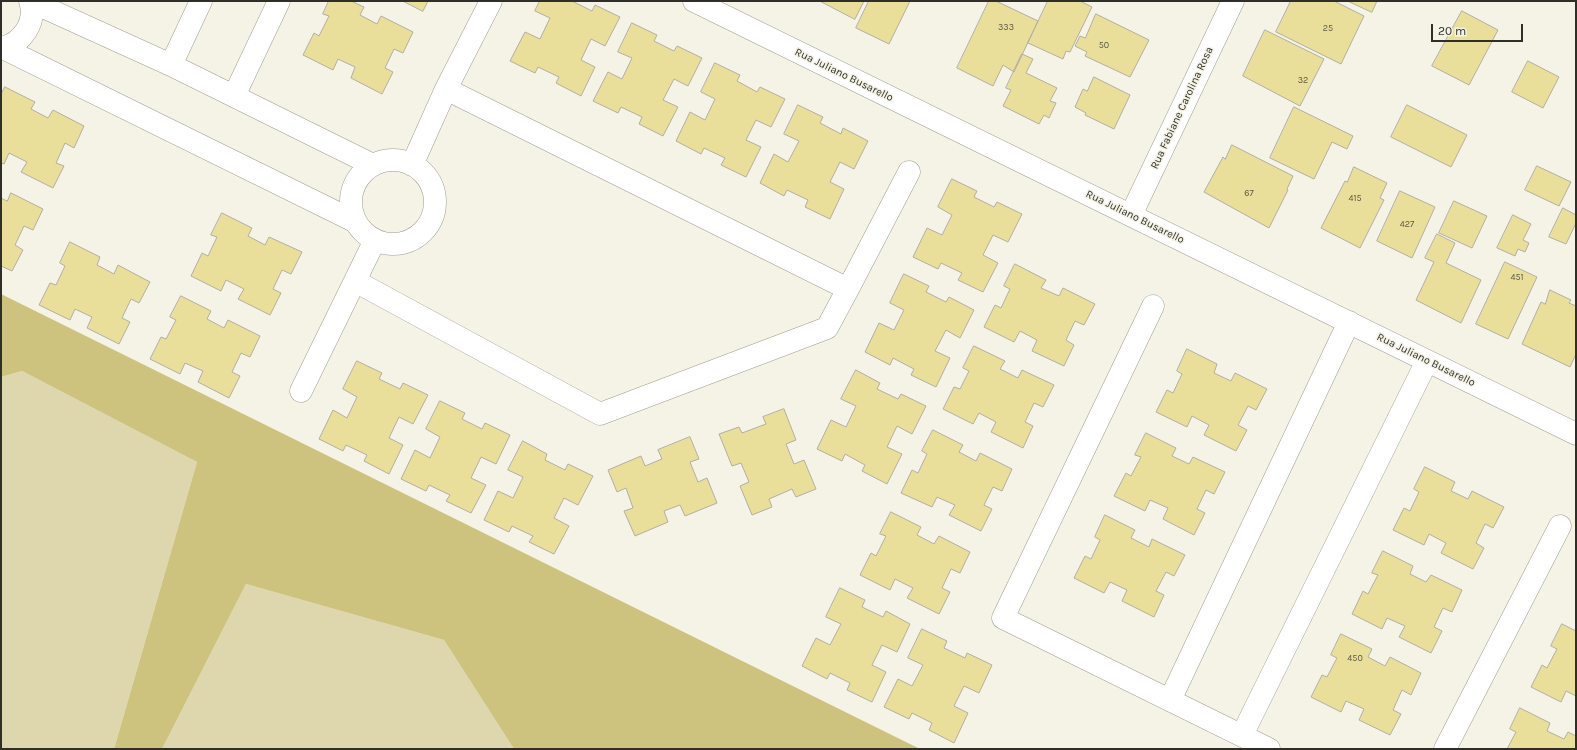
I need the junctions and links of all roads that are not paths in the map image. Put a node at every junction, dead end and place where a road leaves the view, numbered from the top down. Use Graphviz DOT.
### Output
graph roads {
  1 [pos="30,1"];
  2 [pos="201,1"];
  3 [pos="279,1"];
  4 [pos="491,1"];
  5 [pos="694,1"];
  6 [pos="1233,1"];
  7 [pos="2,48"];
  8 [pos="172,65"];
  9 [pos="446,89"];
  10 [pos="234,96"];
  11 [pos="412,164"];
  12 [pos="373,165"];
  13 [pos="909,172"];
  14 [pos="1131,215"];
  15 [pos="356,222"];
  16 [pos="375,240"];
  17 [pos="355,281"];
  18 [pos="848,289"];
  19 [pos="1153,306"];
  20 [pos="1349,322"];
  21 [pos="1427,361"];
  22 [pos="301,391"];
  23 [pos="1576,434"];
  24 [pos="1560,526"];
  25 [pos="1170,700"];
  26 [pos="1242,736"];
  27 [pos="1270,749"];
  28 [pos="1445,749"];
  1 -- 7 [label="street"];
  1 -- 8 [label="street"];
  2 -- 8 [label="street"];
  3 -- 10 [label="street"];
  4 -- 9 [label="street"];
  5 -- 14 [label="street, Rua Juliano Busarello"];
  6 -- 14 [label="street, Rua Fabiane Carolina Rosa"];
  7 -- 15 [label="street"];
  8 -- 10 [label="street"];
  9 -- 11 [label="street"];
  9 -- 18 [label="street"];
  10 -- 12 [label="street"];
  11 -- 12 [label="street"];
  11 -- 16 [label="street"];
  12 -- 15 [label="street"];
  13 -- 18 [label="street"];
  14 -- 20 [label="street, Rua Juliano Busarello"];
  15 -- 16 [label="street"];
  16 -- 17 [label="street"];
  17 -- 18 [label="street"];
  17 -- 22 [label="street"];
  19 -- 25 [label="street"];
  20 -- 21 [label="street, Rua Juliano Busarello"];
  20 -- 25 [label="street"];
  21 -- 23 [label="street, Rua Juliano Busarello"];
  21 -- 26 [label="street"];
  24 -- 28 [label="street"];
  25 -- 26 [label="street"];
  26 -- 27 [label="street"];
}
